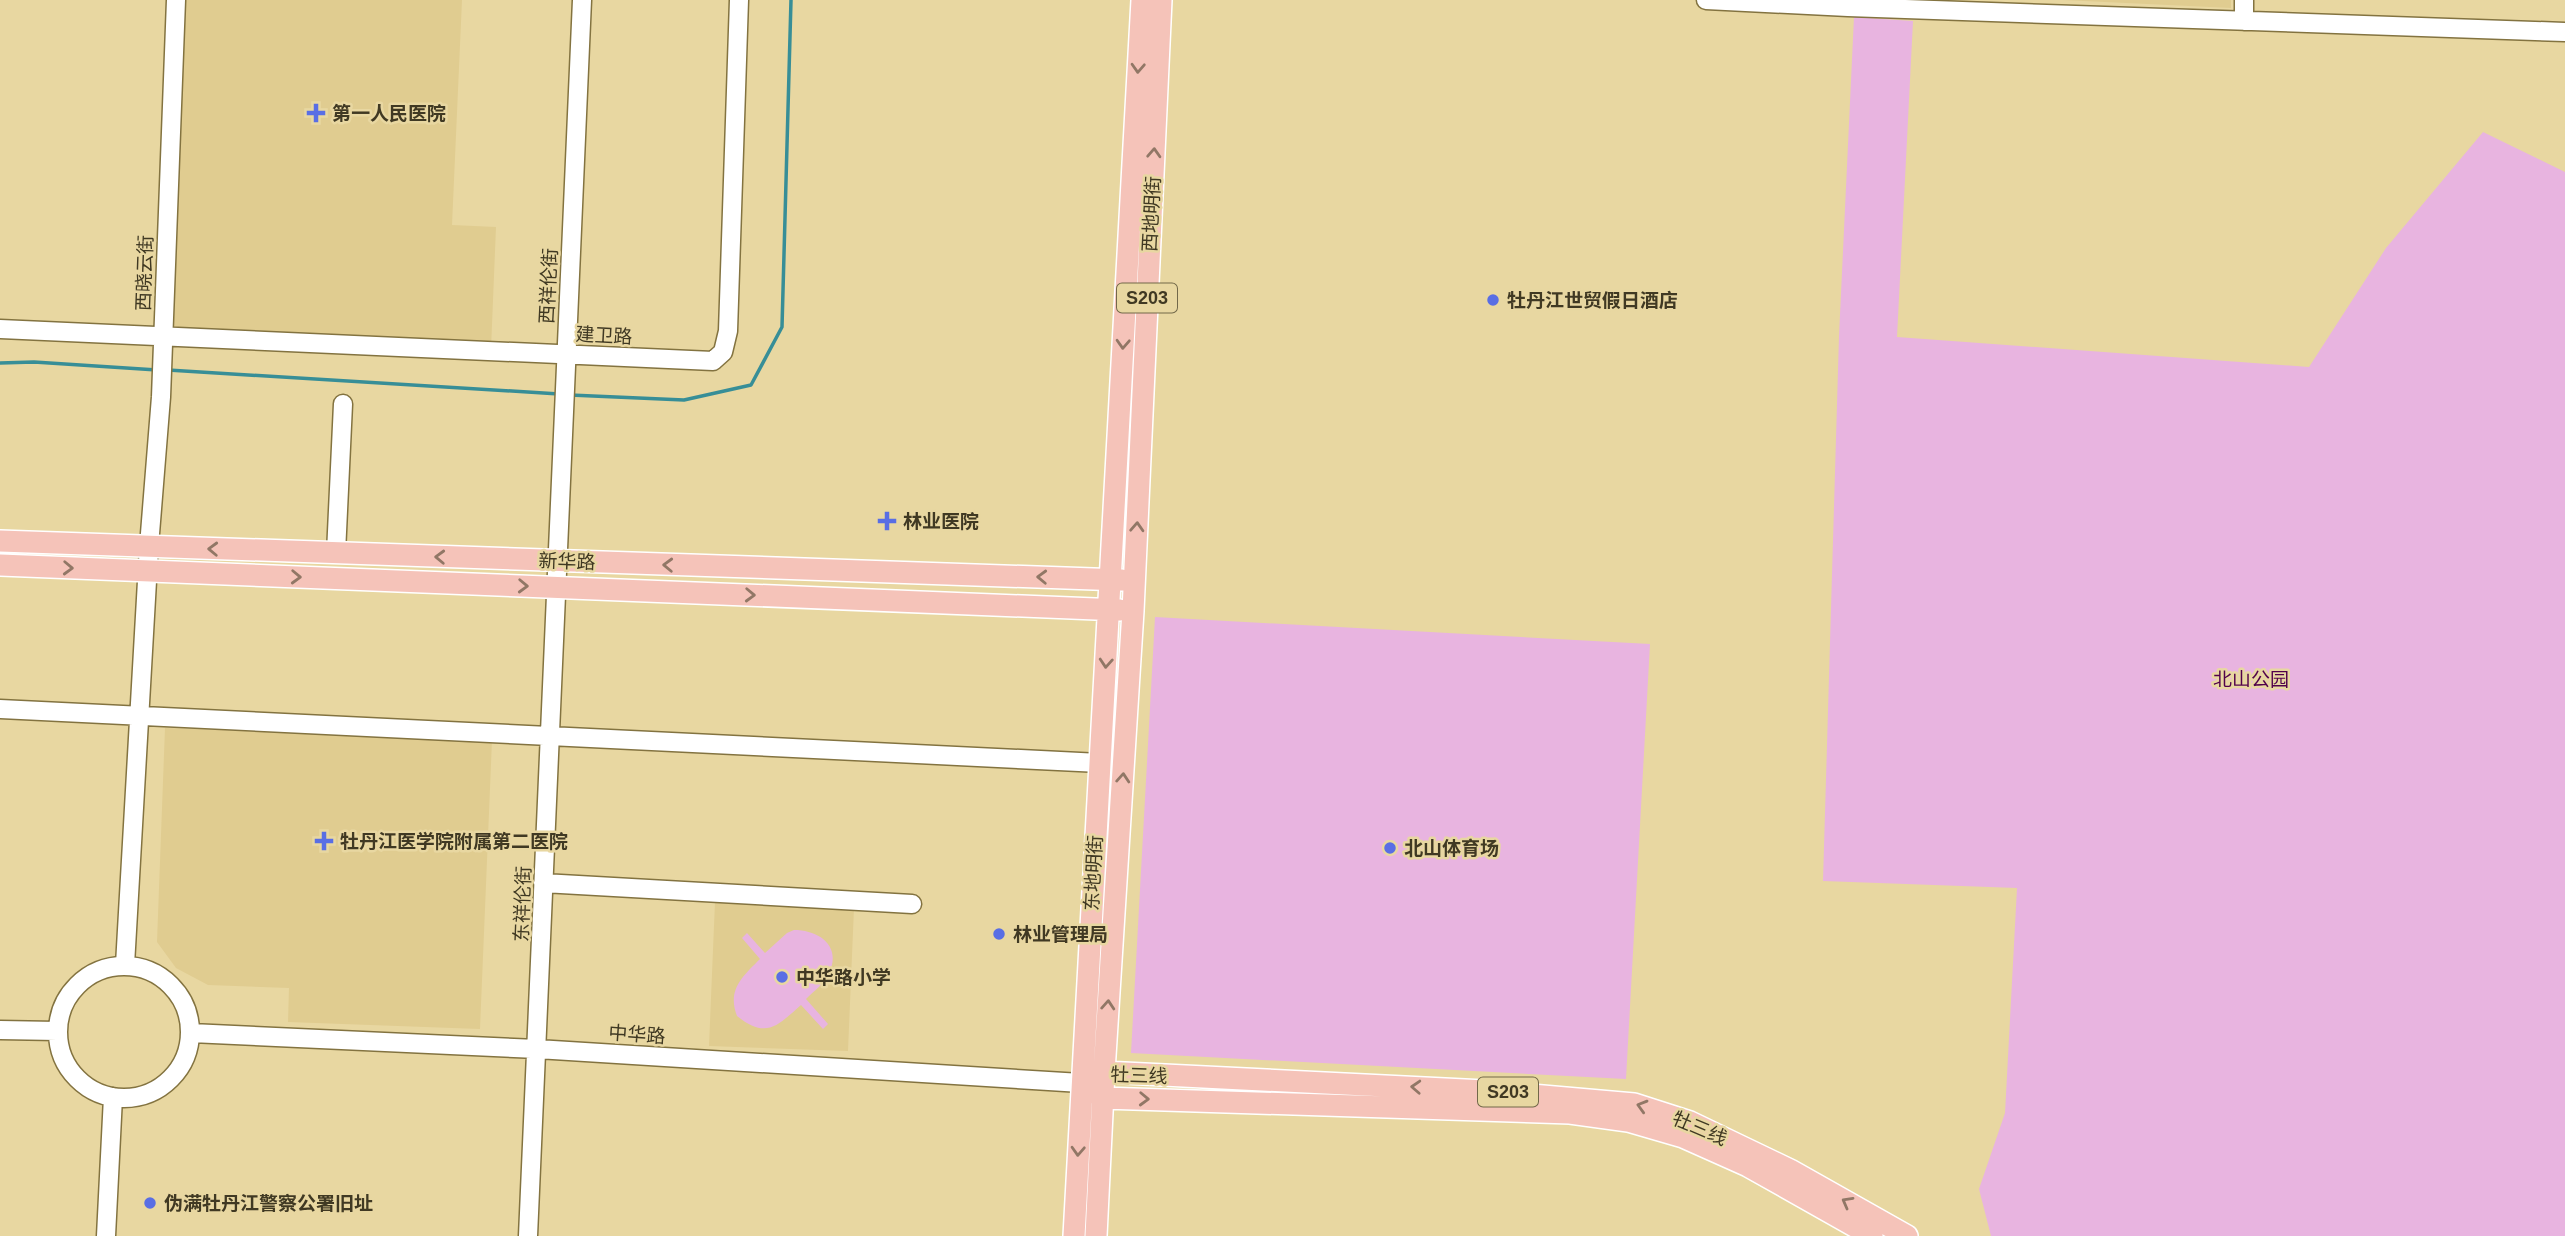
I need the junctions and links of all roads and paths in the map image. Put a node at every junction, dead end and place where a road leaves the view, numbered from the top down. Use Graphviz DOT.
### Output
graph roads {
  1 [pos="176,0"];
  2 [pos="582,0"];
  3 [pos="739,0"];
  4 [pos="1142,0"];
  5 [pos="1161,0"];
  6 [pos="1706,0"];
  7 [pos="2244,0"];
  8 [pos="2244,21"];
  9 [pos="2565,32"];
  10 [pos="0,330"];
  11 [pos="163,337"];
  12 [pos="566,354"];
  13 [pos="343,404"];
  14 [pos="0,541"];
  15 [pos="149,547"];
  16 [pos="336,553"];
  17 [pos="0,565"];
  18 [pos="149,571"];
  19 [pos="556,574"];
  20 [pos="1110,595"];
  21 [pos="1134,596"];
  22 [pos="0,709"];
  23 [pos="140,715"];
  24 [pos="549,736"];
  25 [pos="1100,763"];
  26 [pos="544,883"];
  27 [pos="912,904"];
  28 [pos="125,965"];
  29 [pos="0,1030"];
  30 [pos="57,1031"];
  31 [pos="191,1033"];
  32 [pos="537,1049"];
  33 [pos="1104,1072"];
  34 [pos="1081,1083"];
  35 [pos="113,1097"];
  36 [pos="1103,1098"];
  37 [pos="106,1236"];
  38 [pos="528,1236"];
  39 [pos="1074,1236"];
  40 [pos="1097,1236"];
  41 [pos="1872,1236"];
  42 [pos="1907,1236"];
  1 -- 11 [label="street, 西晓云街"];
  2 -- 12 [label="street, 西祥伦街"];
  3 -- 12 [label="street, 建卫路"];
  4 -- 20 [label="main road, 西地明街 / S203, one-way"];
  21 -- 5 [label="main road, 西地明街 / S203, one-way"];
  6 -- 8 [label="street"];
  7 -- 8 [label="street"];
  8 -- 9 [label="street"];
  10 -- 11 [label="street, 建卫路"];
  11 -- 12 [label="street, 建卫路"];
  11 -- 15 [label="street, 西晓云街"];
  12 -- 19 [label="street, 西祥伦街"];
  13 -- 16 [label="street"];
  14 -- 15 [label="main road, 新华路"];
  16 -- 15 [label="main road, 新华路, one-way"];
  15 -- 18 [label="street, 西晓云街"];
  19 -- 16 [label="main road, 新华路, one-way"];
  17 -- 18 [label="main road, one-way"];
  18 -- 19 [label="main road, one-way"];
  18 -- 23 [label="street, 西晓云街"];
  20 -- 19 [label="main road, 新华路, one-way"];
  19 -- 20 [label="main road, one-way"];
  19 -- 24 [label="street, 东祥伦街"];
  20 -- 21 [label="main road, 新华路"];
  20 -- 21 [label="main road"];
  20 -- 25 [label="main road, 东地明街 / S203, one-way"];
  33 -- 21 [label="main road, 东地明街 / S203, one-way"];
  22 -- 23 [label="street"];
  23 -- 24 [label="street"];
  23 -- 28 [label="street, 西晓云街"];
  24 -- 25 [label="street"];
  24 -- 26 [label="street, 东祥伦街"];
  25 -- 34 [label="main road, 东地明街 / S203"];
  26 -- 27 [label="street"];
  26 -- 32 [label="street, 东祥伦街"];
  28 -- 30 [label="street"];
  28 -- 31 [label="street"];
  29 -- 30 [label="street"];
  30 -- 35 [label="street"];
  31 -- 32 [label="street, 中华路"];
  31 -- 35 [label="street"];
  32 -- 34 [label="street, 中华路"];
  32 -- 38 [label="street, 东祥伦街"];
  33 -- 34 [label="main road, 牡三线 / S203"];
  33 -- 36 [label="main road, 东地明街 / S203"];
  42 -- 33 [label="main road, 牡三线 / S203, one-way"];
  34 -- 36 [label="main road, 牡三线"];
  34 -- 39 [label="main road, 东地明街, one-way"];
  35 -- 37 [label="street"];
  36 -- 40 [label="main road, 东地明街"];
  36 -- 41 [label="main road, 牡三线 / S203, one-way"];
}
